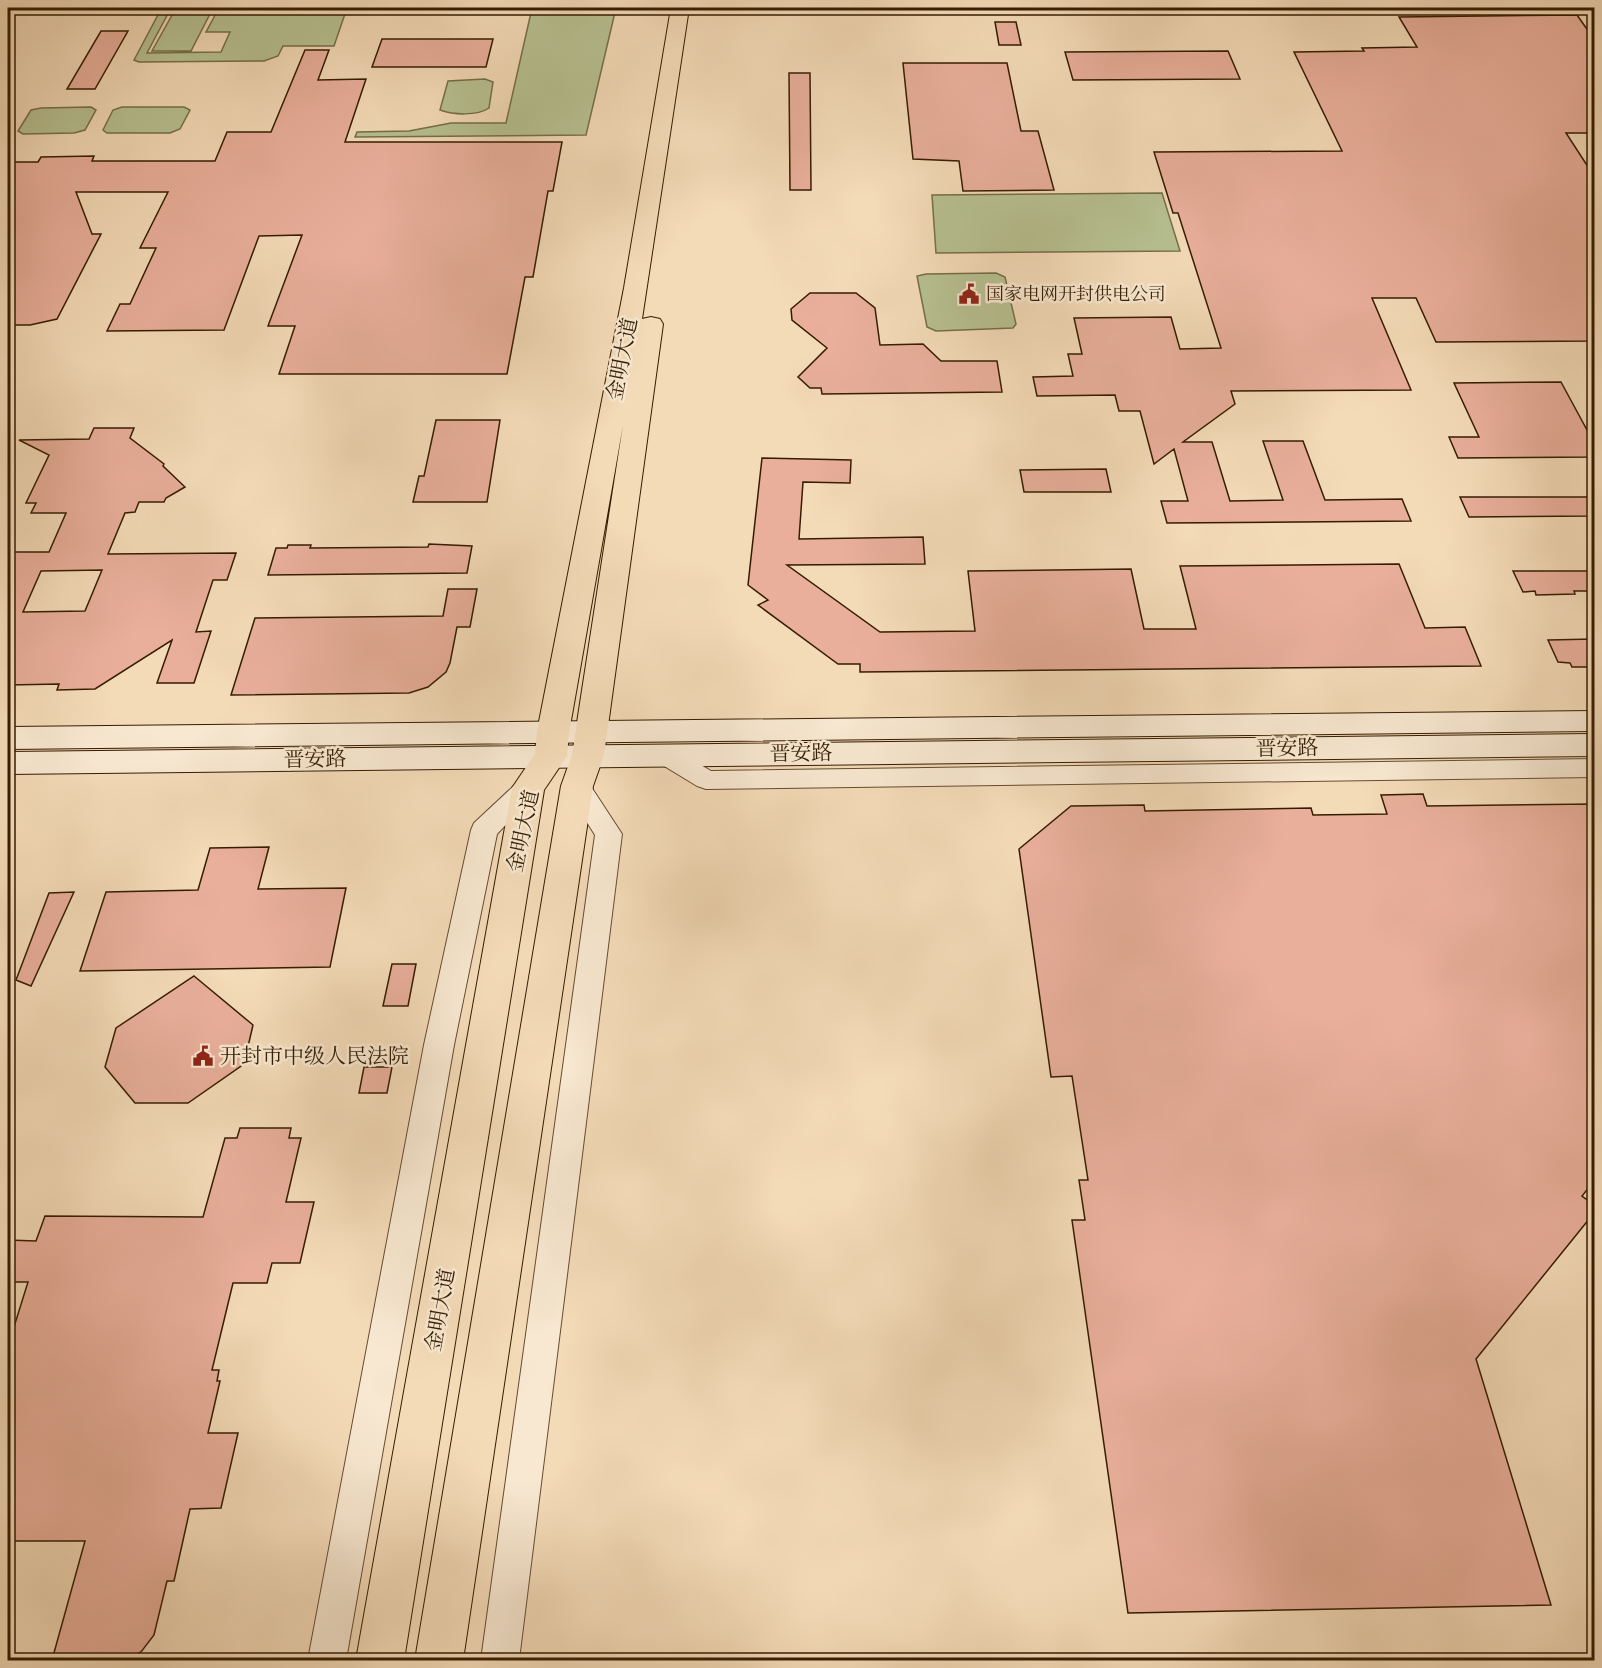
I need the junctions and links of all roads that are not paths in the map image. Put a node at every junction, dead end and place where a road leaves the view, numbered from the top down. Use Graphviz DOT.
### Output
graph roads {
  1 [pos="680,8"];
  2 [pos="702,8"];
  3 [pos="1594,721"];
  4 [pos="8,738"];
  5 [pos="589,743"];
  6 [pos="552,744"];
  7 [pos="1594,745"];
  8 [pos="665,755"];
  9 [pos="8,763"];
  10 [pos="1594,768"];
  11 [pos="577,786"];
  12 [pos="528,788"];
  13 [pos="327,1660"];
  14 [pos="380,1660"];
  15 [pos="439,1660"];
  16 [pos="500,1660"];
  1 -- 6 [label="main road, 金明大道"];
  2 -- 5 [label="main road, 金明大道"];
  3 -- 5 [label="main road, 晋安路"];
  4 -- 6 [label="main road, 晋安路"];
  5 -- 6 [label="main road, 晋安路"];
  5 -- 8 [label="main road, 晋安路"];
  5 -- 11 [label="main road, 金明大道"];
  6 -- 9 [label="main road, 晋安路"];
  6 -- 12 [label="main road, 金明大道"];
  7 -- 8 [label="main road, 晋安路"];
  8 -- 10 [label="street"];
  11 -- 15 [label="main road, 金明大道"];
  11 -- 16 [label="street"];
  12 -- 13 [label="street"];
  12 -- 14 [label="main road, 金明大道"];
}
